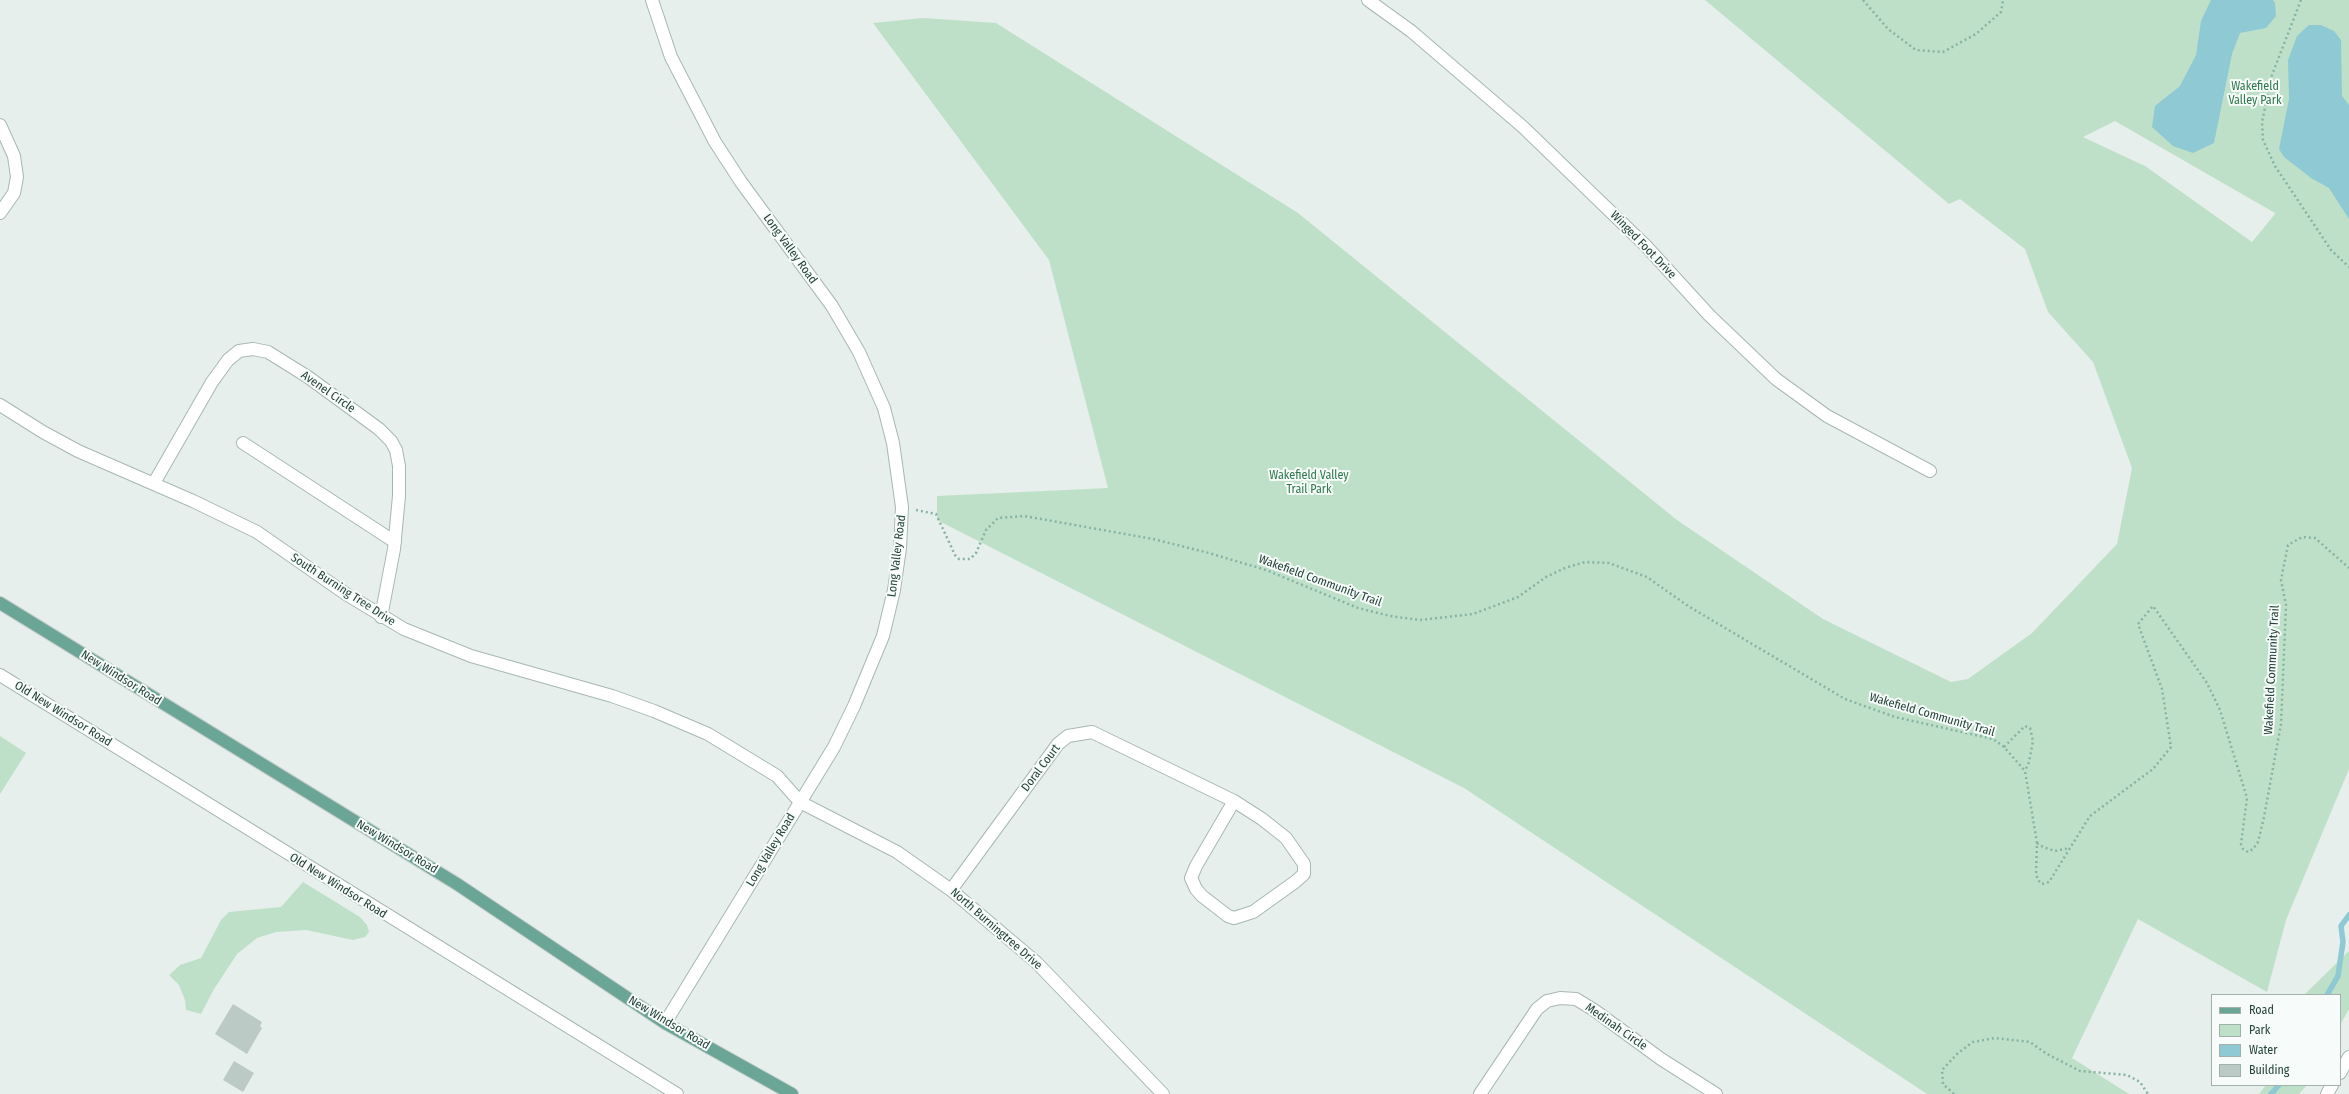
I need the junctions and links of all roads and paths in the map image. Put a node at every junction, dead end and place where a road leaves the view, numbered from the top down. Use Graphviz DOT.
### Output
graph roads {
  1 [pos="652,0"];
  2 [pos="1368,0"];
  3 [pos="1863,0"];
  4 [pos="2003,0"];
  5 [pos="2301,0"];
  6 [pos="0,125"];
  7 [pos="0,213"];
  8 [pos="2349,267"];
  9 [pos="0,405"];
  10 [pos="243,443"];
  11 [pos="1930,471"];
  12 [pos="154,483"];
  13 [pos="902,507"];
  14 [pos="395,542"];
  15 [pos="2349,568"];
  16 [pos="0,603"];
  17 [pos="381,617"];
  18 [pos="0,675"];
  19 [pos="2004,747"];
  20 [pos="2025,771"];
  21 [pos="1234,801"];
  22 [pos="800,802"];
  23 [pos="2037,843"];
  24 [pos="2071,848"];
  25 [pos="951,890"];
  26 [pos="665,1023"];
  27 [pos="2349,1057"];
  28 [pos="2341,1071"];
  29 [pos="677,1094"];
  30 [pos="792,1094"];
  31 [pos="1163,1094"];
  32 [pos="1480,1094"];
  33 [pos="1716,1094"];
  34 [pos="1954,1094"];
  35 [pos="2148,1094"];
  1 -- 13 [label="street, Long Valley Road"];
  2 -- 11 [label="street, Winged Foot Drive"];
  3 -- 4 [label="path"];
  5 -- 8 [label="path"];
  6 -- 7 [label="street"];
  9 -- 12 [label="street, South Burning Tree Drive"];
  10 -- 14 [label="street"];
  12 -- 14 [label="street, Avenel Circle"];
  12 -- 17 [label="street, South Burning Tree Drive"];
  13 -- 19 [label="path, Wakefield Community Trail"];
  13 -- 22 [label="street, Long Valley Road"];
  14 -- 17 [label="street, Avenel Circle"];
  15 -- 24 [label="path, Wakefield Community Trail"];
  16 -- 26 [label="main road, New Windsor Road"];
  17 -- 22 [label="street, South Burning Tree Drive"];
  18 -- 29 [label="street, Old New Windsor Road"];
  19 -- 20 [label="path, Wakefield Community Trail"];
  19 -- 20 [label="path"];
  20 -- 23 [label="path, Wakefield Community Trail"];
  21 -- 21 [label="street, Doral Court"];
  21 -- 25 [label="street, Doral Court"];
  22 -- 25 [label="street, North Burningtree Drive"];
  22 -- 26 [label="street, Long Valley Road"];
  23 -- 24 [label="path"];
  23 -- 24 [label="path, Wakefield Community Trail"];
  25 -- 31 [label="street, North Burningtree Drive"];
  26 -- 30 [label="main road, New Windsor Road"];
  27 -- 28 [label="street"];
  32 -- 33 [label="street, Medinah Circle"];
  34 -- 35 [label="path"];
}
